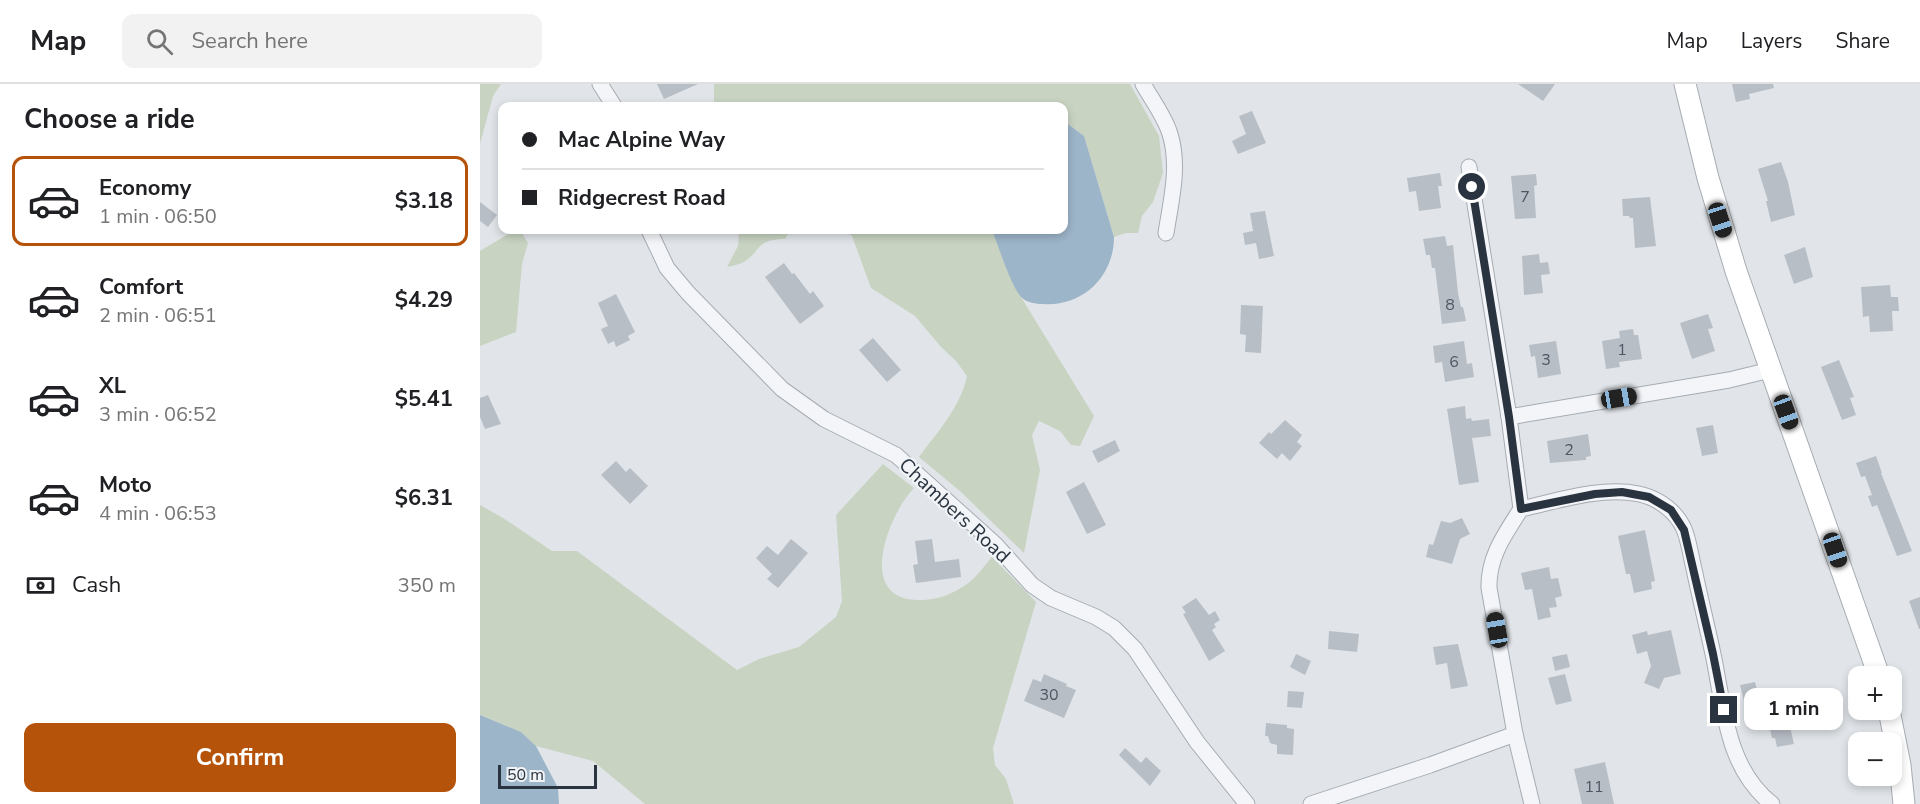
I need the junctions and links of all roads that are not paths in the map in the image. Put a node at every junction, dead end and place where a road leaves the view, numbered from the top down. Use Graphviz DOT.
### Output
graph roads {
  1 [pos="600,84"];
  2 [pos="1143,84"];
  3 [pos="1685,84"];
  4 [pos="611,102"];
  5 [pos="1469,167"];
  6 [pos="1166,233"];
  7 [pos="651,234"];
  8 [pos="1770,370"];
  9 [pos="1509,417"];
  10 [pos="1521,509"];
  11 [pos="1875,666"];
  12 [pos="1891,720"];
  13 [pos="1515,734"];
  14 [pos="1247,804"];
  15 [pos="1311,804"];
  16 [pos="1532,804"];
  17 [pos="1772,804"];
  18 [pos="1904,804"];
  1 -- 4 [label="street"];
  2 -- 6 [label="street"];
  3 -- 8 [label="main road"];
  5 -- 9 [label="street"];
  7 -- 14 [label="street, Chambers Road"];
  8 -- 9 [label="street"];
  8 -- 11 [label="main road"];
  9 -- 10 [label="street"];
  10 -- 13 [label="street"];
  10 -- 17 [label="street"];
  12 -- 18 [label="main road"];
  13 -- 15 [label="street"];
  13 -- 16 [label="street"];
}
